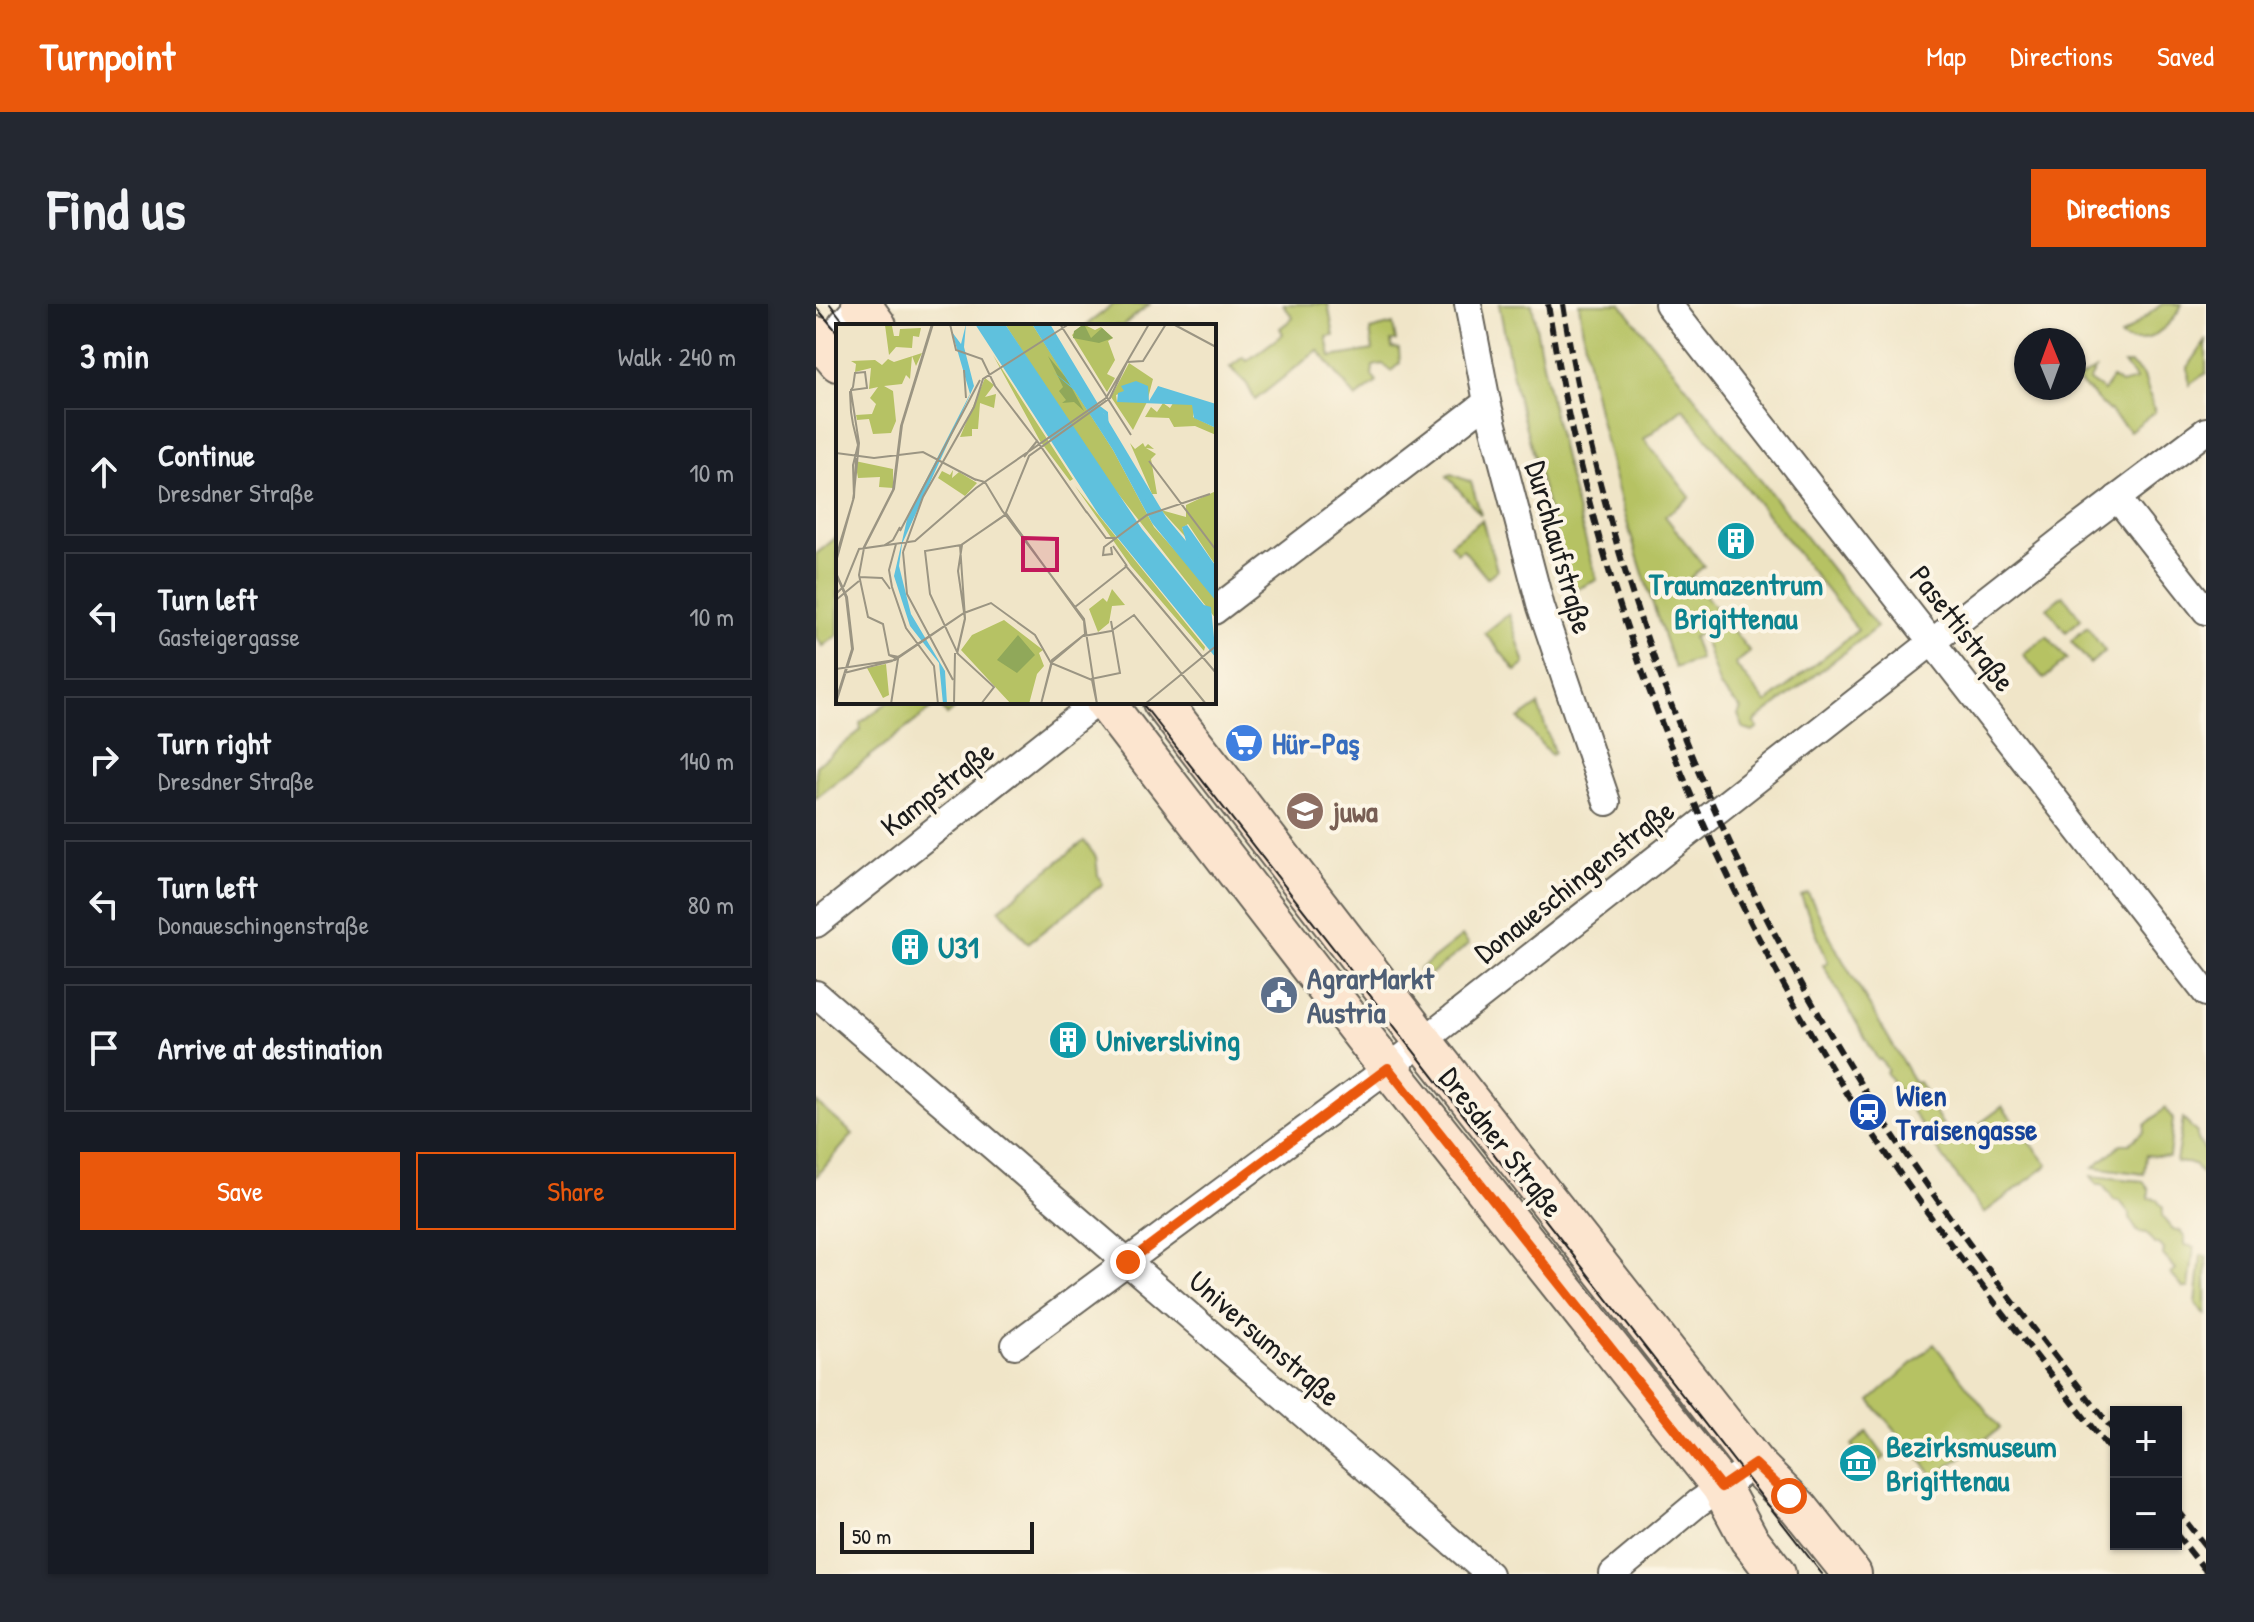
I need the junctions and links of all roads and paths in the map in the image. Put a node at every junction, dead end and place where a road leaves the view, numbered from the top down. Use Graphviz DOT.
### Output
graph roads {
  1 [pos="1468,304"];
  2 [pos="1668,304"];
  3 [pos="1487,402"];
  4 [pos="2206,431"];
  5 [pos="2117,498"];
  6 [pos="1216,609"];
  7 [pos="2206,611"];
  8 [pos="1933,640"];
  9 [pos="1094,704"];
  10 [pos="1107,704"];
  11 [pos="1164,704"];
  12 [pos="1607,802"];
  13 [pos="816,924"];
  14 [pos="2206,993"];
  15 [pos="816,994"];
  16 [pos="1423,1041"];
  17 [pos="1388,1068"];
  18 [pos="1128,1262"];
  19 [pos="1015,1345"];
  20 [pos="1755,1464"];
  21 [pos="1721,1487"];
  22 [pos="1489,1574"];
  23 [pos="1613,1574"];
  24 [pos="1776,1574"];
  25 [pos="1852,1574"];
  1 -- 3 [label="street, Durchlaufstraße"];
  2 -- 8 [label="street, Pasettistraße"];
  3 -- 6 [label="street"];
  3 -- 12 [label="street, Durchlaufstraße"];
  4 -- 5 [label="street, Donaueschingenstraße"];
  5 -- 7 [label="street"];
  5 -- 8 [label="street, Donaueschingenstraße"];
  8 -- 14 [label="street, Pasettistraße"];
  8 -- 16 [label="street, Donaueschingenstraße"];
  9 -- 13 [label="street, Kampstraße"];
  10 -- 17 [label="main road, Dresdner Straße"];
  11 -- 16 [label="main road, Dresdner Straße"];
  15 -- 18 [label="street, Universumstraße"];
  16 -- 17 [label="street, Donaueschingenstraße"];
  16 -- 20 [label="main road, Dresdner Straße"];
  17 -- 18 [label="street, Donaueschingenstraße"];
  17 -- 21 [label="main road, Dresdner Straße"];
  18 -- 19 [label="street, Donaueschingenstraße"];
  18 -- 22 [label="street, Universumstraße"];
  20 -- 21 [label="street"];
  20 -- 25 [label="main road, Dresdner Straße"];
  21 -- 23 [label="street"];
  21 -- 24 [label="main road, Dresdner Straße"];
}
